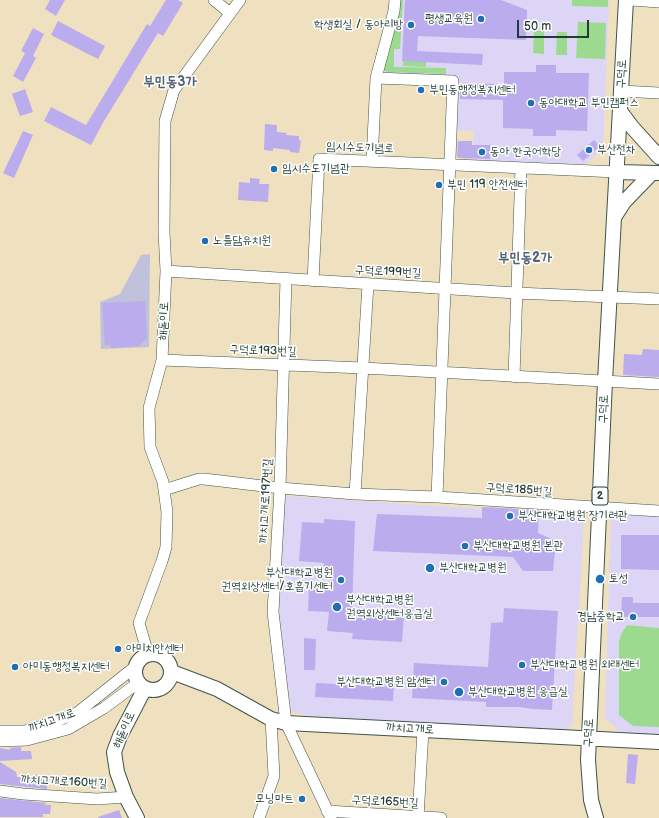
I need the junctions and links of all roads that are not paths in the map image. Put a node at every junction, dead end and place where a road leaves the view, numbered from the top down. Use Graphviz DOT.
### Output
graph roads {
  1 [pos="214,0"];
  2 [pos="240,0"];
  3 [pos="394,0"];
  4 [pos="626,0"];
  5 [pos="631,0"];
  6 [pos="659,2"];
  7 [pos="230,13"];
  8 [pos="376,78"];
  9 [pos="621,91"];
  10 [pos="659,93"];
  11 [pos="620,111"];
  12 [pos="659,157"];
  13 [pos="372,161"];
  14 [pos="450,165"];
  15 [pos="521,168"];
  16 [pos="617,172"];
  17 [pos="656,173"];
  18 [pos="614,216"];
  19 [pos="166,271"];
  20 [pos="286,278"];
  21 [pos="313,280"];
  22 [pos="368,284"];
  23 [pos="445,288"];
  24 [pos="516,293"];
  25 [pos="610,297"];
  26 [pos="659,299"];
  27 [pos="162,360"];
  28 [pos="283,365"];
  29 [pos="363,368"];
  30 [pos="441,372"];
  31 [pos="514,377"];
  32 [pos="605,381"];
  33 [pos="659,384"];
  34 [pos="280,488"];
  35 [pos="164,490"];
  36 [pos="355,494"];
  37 [pos="437,497"];
  38 [pos="600,508"];
  39 [pos="659,511"];
  40 [pos="148,654"];
  41 [pos="136,666"];
  42 [pos="172,672"];
  43 [pos="142,685"];
  44 [pos="114,700"];
  45 [pos="134,707"];
  46 [pos="271,719"];
  47 [pos="286,723"];
  48 [pos="423,730"];
  49 [pos="0,731"];
  50 [pos="589,738"];
  51 [pos="0,740"];
  52 [pos="659,742"];
  53 [pos="0,791"];
  54 [pos="126,797"];
  55 [pos="329,815"];
  56 [pos="418,817"];
  57 [pos="137,818"];
  58 [pos="259,818"];
  59 [pos="441,818"];
  60 [pos="596,818"];
  1 -- 7 [label="street"];
  2 -- 7 [label="street, 해돋이로"];
  3 -- 8 [label="street"];
  4 -- 9 [label="main road, 구덕로 / 2"];
  5 -- 6 [label="street"];
  7 -- 19 [label="street, 해돋이로"];
  8 -- 13 [label="street"];
  8 -- 14 [label="street"];
  9 -- 10 [label="street"];
  9 -- 11 [label="main road, 구덕로 / 2"];
  11 -- 12 [label="main road"];
  11 -- 16 [label="main road, 구덕로 / 2"];
  13 -- 14 [label="street, 임시수도기념로"];
  13 -- 21 [label="street, 임시수도기념로"];
  14 -- 15 [label="street, 임시수도기념로"];
  14 -- 23 [label="street"];
  15 -- 16 [label="street, 임시수도기념로"];
  15 -- 24 [label="street"];
  16 -- 17 [label="main road"];
  16 -- 18 [label="main road, 구덕로 / 2"];
  17 -- 18 [label="main road"];
  18 -- 25 [label="main road, 구덕로 / 2"];
  19 -- 20 [label="street, 구덕로199번길"];
  19 -- 27 [label="street, 해돋이로"];
  20 -- 21 [label="street, 구덕로199번길"];
  20 -- 28 [label="street, 까치고개로197번길"];
  21 -- 22 [label="street, 구덕로199번길"];
  22 -- 23 [label="street, 구덕로199번길"];
  22 -- 29 [label="street"];
  23 -- 24 [label="street, 구덕로199번길"];
  23 -- 30 [label="street"];
  24 -- 25 [label="street, 구덕로199번길"];
  24 -- 31 [label="street"];
  25 -- 26 [label="street, 구덕로199번길"];
  25 -- 32 [label="main road, 구덕로 / 2"];
  27 -- 28 [label="street, 구덕로193번길"];
  27 -- 35 [label="street, 해돋이로"];
  28 -- 29 [label="street, 구덕로193번길"];
  28 -- 34 [label="street, 까치고개로197번길"];
  29 -- 30 [label="street, 구덕로193번길"];
  29 -- 36 [label="street"];
  30 -- 31 [label="street, 구덕로193번길"];
  30 -- 37 [label="street"];
  31 -- 32 [label="street, 구덕로193번길"];
  32 -- 33 [label="street, 구덕로193번길"];
  32 -- 38 [label="main road, 구덕로 / 2"];
  34 -- 35 [label="street, 구덕로185번길"];
  34 -- 36 [label="street, 구덕로185번길"];
  34 -- 47 [label="street, 까치고개로197번길"];
  35 -- 40 [label="street, 해돋이로"];
  36 -- 37 [label="street, 구덕로185번길"];
  37 -- 38 [label="street, 구덕로185번길"];
  38 -- 39 [label="street, 구덕로185번길"];
  38 -- 50 [label="main road, 구덕로 / 2"];
  40 -- 41 [label="main road"];
  40 -- 42 [label="main road"];
  41 -- 43 [label="main road"];
  41 -- 49 [label="street, 까치고개로"];
  42 -- 43 [label="main road"];
  42 -- 46 [label="main road, 까치고개로"];
  43 -- 44 [label="street"];
  43 -- 45 [label="main road, 해돋이로"];
  44 -- 45 [label="street"];
  44 -- 51 [label="street"];
  45 -- 54 [label="main road, 해돋이로"];
  46 -- 47 [label="main road, 까치고개로"];
  46 -- 58 [label="street"];
  47 -- 48 [label="main road, 까치고개로"];
  47 -- 55 [label="street, 까치고개로197번길"];
  48 -- 50 [label="main road, 까치고개로"];
  48 -- 56 [label="street"];
  50 -- 52 [label="main road, 까치고개로"];
  50 -- 60 [label="main road, 구덕로 / 2"];
  53 -- 54 [label="street, 까치고개로160번길"];
  54 -- 57 [label="main road, 해돋이로"];
  55 -- 56 [label="street, 구덕로165번길"];
  56 -- 59 [label="street, 구덕로165번길"];
}
